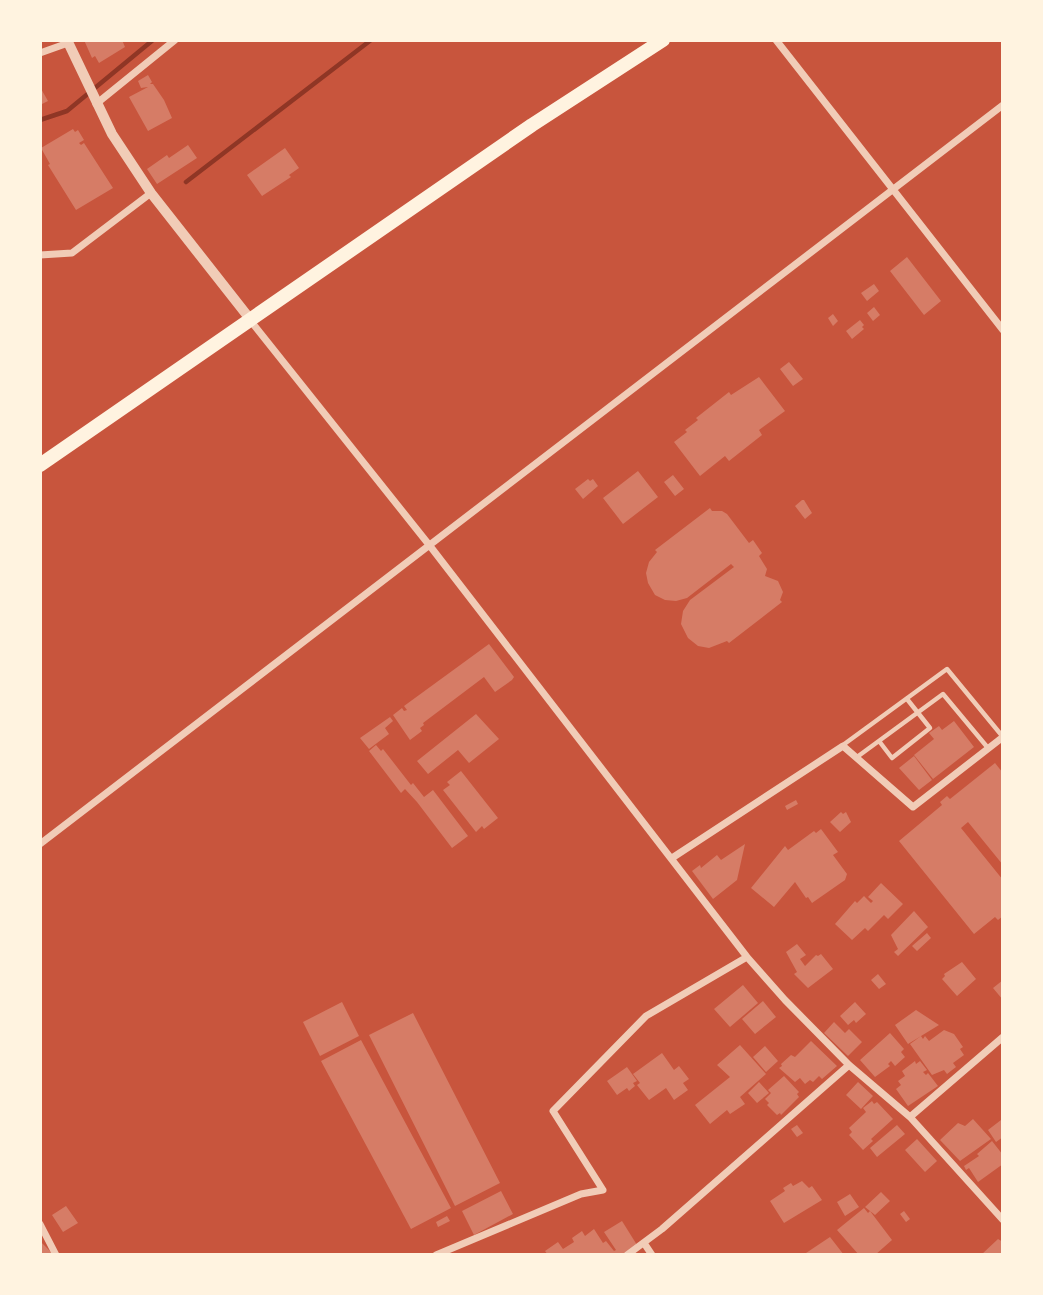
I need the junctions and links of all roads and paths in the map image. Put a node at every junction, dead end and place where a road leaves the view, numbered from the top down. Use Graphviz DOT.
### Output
graph roads {
  1 [pos="175,40"];
  2 [pos="663,40"];
  3 [pos="776,40"];
  4 [pos="68,41"];
  5 [pos="40,53"];
  6 [pos="96,104"];
  7 [pos="1003,105"];
  8 [pos="892,189"];
  9 [pos="150,194"];
  10 [pos="40,255"];
  11 [pos="250,319"];
  12 [pos="1003,330"];
  13 [pos="40,465"];
  14 [pos="430,546"];
  15 [pos="907,699"];
  16 [pos="918,712"];
  17 [pos="1003,737"];
  18 [pos="879,741"];
  19 [pos="843,746"];
  20 [pos="988,748"];
  21 [pos="856,757"];
  22 [pos="40,844"];
  23 [pos="672,858"];
  24 [pos="747,957"];
  25 [pos="1003,1037"];
  26 [pos="849,1065"];
  27 [pos="910,1117"];
  28 [pos="1003,1220"];
  29 [pos="40,1224"];
  30 [pos="644,1243"];
  31 [pos="56,1255"];
  32 [pos="436,1255"];
  33 [pos="627,1255"];
  34 [pos="652,1255"];
  1 -- 6 [label="street"];
  2 -- 11 [label="highway"];
  3 -- 8 [label="street"];
  4 -- 5 [label="street"];
  4 -- 6 [label="street"];
  6 -- 9 [label="street"];
  7 -- 8 [label="street"];
  8 -- 12 [label="street"];
  8 -- 14 [label="street"];
  9 -- 10 [label="street"];
  9 -- 11 [label="street"];
  11 -- 13 [label="highway"];
  11 -- 14 [label="street"];
  14 -- 22 [label="street"];
  14 -- 23 [label="street"];
  15 -- 16 [label="lane"];
  15 -- 17 [label="lane"];
  15 -- 19 [label="lane"];
  16 -- 18 [label="lane"];
  16 -- 18 [label="lane"];
  16 -- 20 [label="lane"];
  17 -- 20 [label="street"];
  18 -- 21 [label="lane"];
  19 -- 21 [label="street"];
  19 -- 23 [label="street"];
  20 -- 21 [label="street"];
  23 -- 24 [label="street"];
  24 -- 26 [label="street"];
  24 -- 32 [label="street"];
  25 -- 27 [label="street"];
  26 -- 27 [label="street"];
  26 -- 30 [label="street"];
  27 -- 28 [label="street"];
  29 -- 31 [label="street"];
  30 -- 33 [label="street"];
  30 -- 34 [label="street"];
}
